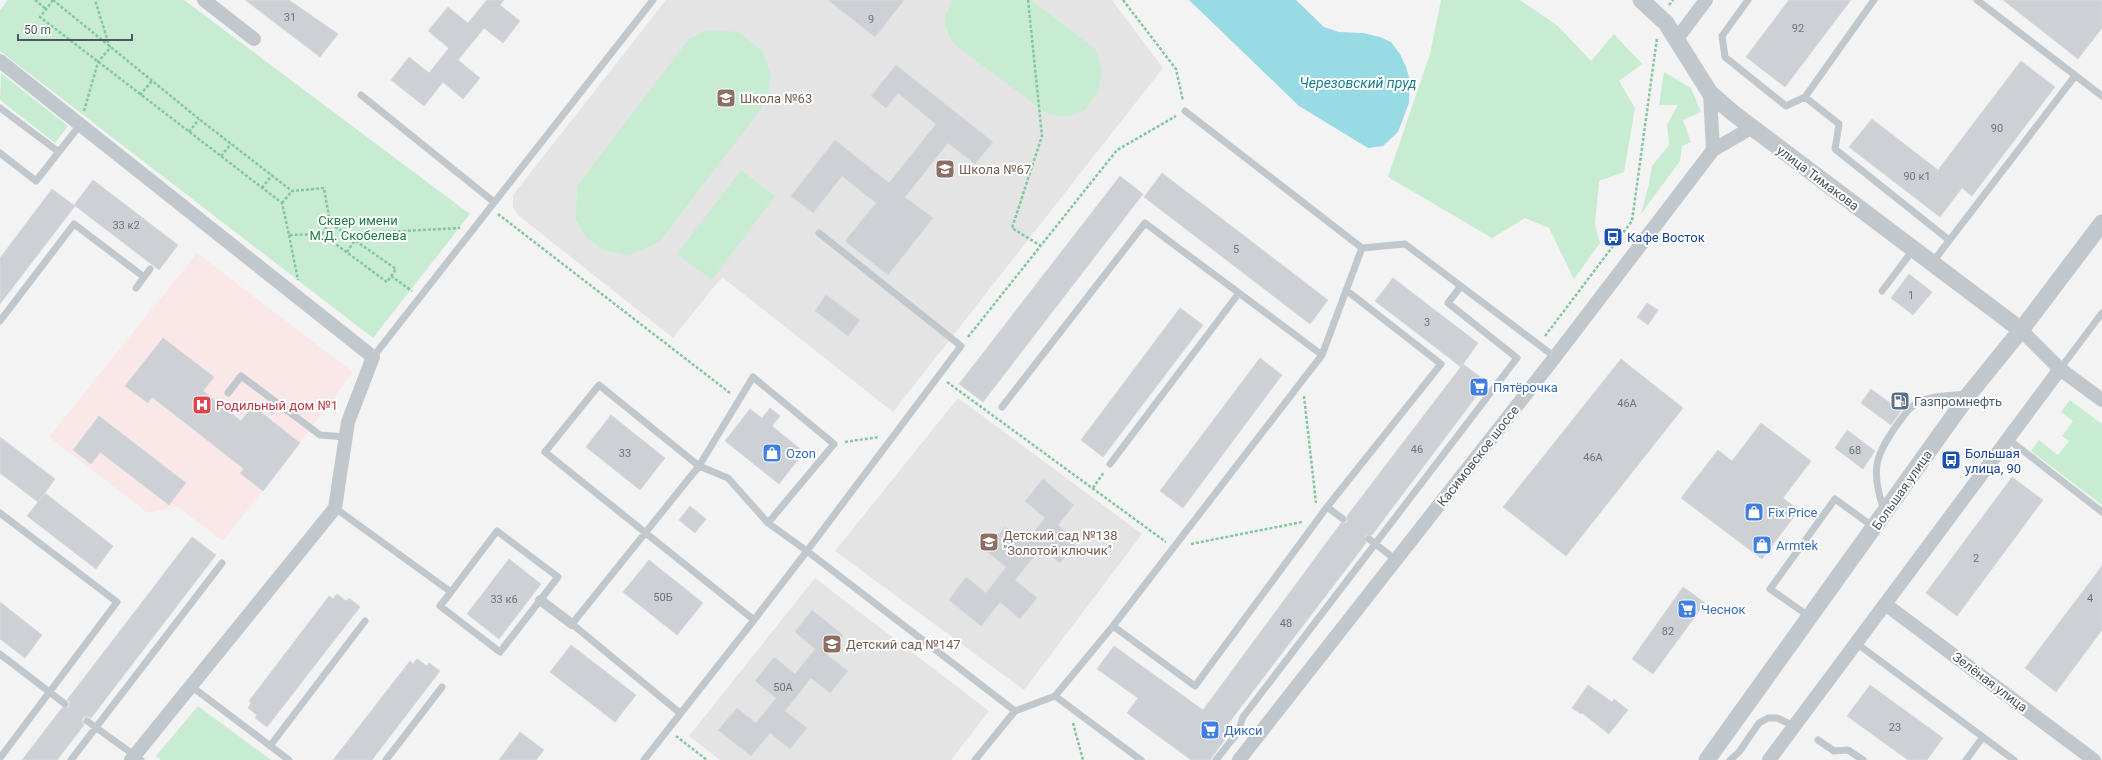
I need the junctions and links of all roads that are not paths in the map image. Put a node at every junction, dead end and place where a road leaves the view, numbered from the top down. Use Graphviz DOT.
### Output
graph roads {
  1 [pos="204,0"];
  2 [pos="653,0"];
  3 [pos="1641,0"];
  4 [pos="1706,0"];
  5 [pos="1748,0"];
  6 [pos="1874,0"];
  7 [pos="1977,0"];
  8 [pos="254,39"];
  9 [pos="1676,40"];
  10 [pos="1,63"];
  11 [pos="2075,76"];
  12 [pos="1710,93"];
  13 [pos="361,95"];
  14 [pos="2102,96"];
  15 [pos="1805,97"];
  16 [pos="0,108"];
  17 [pos="1185,111"];
  18 [pos="80,125"];
  19 [pos="1751,128"];
  20 [pos="1713,150"];
  21 [pos="59,152"];
  22 [pos="0,153"];
  23 [pos="492,205"];
  24 [pos="2102,223"];
  25 [pos="818,233"];
  26 [pos="1949,240"];
  27 [pos="1362,248"];
  28 [pos="1913,249"];
  29 [pos="1932,264"];
  30 [pos="150,269"];
  31 [pos="144,277"];
  32 [pos="1461,286"];
  33 [pos="136,288"];
  34 [pos="1346,290"];
  35 [pos="1882,291"];
  36 [pos="1239,293"];
  37 [pos="2102,312"];
  38 [pos="0,321"];
  39 [pos="2021,330"];
  40 [pos="1322,355"];
  41 [pos="373,357"];
  42 [pos="1555,357"];
  43 [pos="2060,369"];
  44 [pos="228,392"];
  45 [pos="1970,393"];
  46 [pos="2102,400"];
  47 [pos="1002,408"];
  48 [pos="345,437"];
  49 [pos="2008,439"];
  50 [pos="1110,464"];
  51 [pos="699,466"];
  52 [pos="1327,507"];
  53 [pos="335,508"];
  54 [pos="2102,512"];
  55 [pos="0,513"];
  56 [pos="1886,513"];
  57 [pos="1344,520"];
  58 [pos="768,523"];
  59 [pos="1875,528"];
  60 [pos="644,533"];
  61 [pos="1369,539"];
  62 [pos="1376,544"];
  63 [pos="807,551"];
  64 [pos="1396,560"];
  65 [pos="222,563"];
  66 [pos="451,592"];
  67 [pos="540,600"];
  68 [pos="1885,604"];
  69 [pos="1810,617"];
  70 [pos="754,620"];
  71 [pos="365,621"];
  72 [pos="572,624"];
  73 [pos="1113,626"];
  74 [pos="1856,643"];
  75 [pos="0,654"];
  76 [pos="191,686"];
  77 [pos="442,687"];
  78 [pos="50,692"];
  79 [pos="1055,696"];
  80 [pos="65,704"];
  81 [pos="1015,711"];
  82 [pos="680,713"];
  83 [pos="87,721"];
  84 [pos="1794,726"];
  85 [pos="96,727"];
  86 [pos="1983,737"];
  87 [pos="1818,740"];
  88 [pos="270,746"];
  89 [pos="0,758"];
  90 [pos="136,758"];
  91 [pos="72,760"];
  92 [pos="289,760"];
  93 [pos="386,760"];
  94 [pos="644,760"];
  95 [pos="975,760"];
  96 [pos="1141,760"];
  97 [pos="1216,760"];
  98 [pos="1239,760"];
  99 [pos="1707,760"];
  100 [pos="1730,760"];
  101 [pos="1769,760"];
  102 [pos="1863,760"];
  103 [pos="1966,760"];
  104 [pos="2014,760"];
  105 [pos="2094,760"];
  1 -- 8 [label="street"];
  2 -- 23 [label="lane"];
  3 -- 9 [label="street, улица Тимакова"];
  4 -- 9 [label="street"];
  5 -- 15 [label="lane"];
  6 -- 15 [label="lane"];
  7 -- 11 [label="lane"];
  9 -- 12 [label="street, улица Тимакова"];
  10 -- 18 [label="street"];
  11 -- 14 [label="lane"];
  11 -- 26 [label="lane"];
  12 -- 19 [label="street, улица Тимакова"];
  12 -- 20 [label="street"];
  13 -- 23 [label="lane"];
  15 -- 26 [label="lane"];
  16 -- 21 [label="lane"];
  17 -- 27 [label="lane"];
  18 -- 21 [label="lane"];
  18 -- 41 [label="street"];
  19 -- 20 [label="street, Касимовское шоссе"];
  19 -- 28 [label="street, улица Тимакова"];
  20 -- 42 [label="street, Касимовское шоссе"];
  21 -- 22 [label="lane"];
  23 -- 41 [label="lane"];
  24 -- 39 [label="street, Большая улица"];
  25 -- 63 [label="lane"];
  26 -- 29 [label="lane"];
  27 -- 32 [label="lane"];
  27 -- 34 [label="lane"];
  28 -- 29 [label="street, улица Тимакова"];
  28 -- 35 [label="lane"];
  29 -- 39 [label="street, улица Тимакова"];
  30 -- 31 [label="lane"];
  31 -- 33 [label="lane"];
  31 -- 38 [label="lane"];
  32 -- 42 [label="lane"];
  32 -- 62 [label="lane"];
  34 -- 40 [label="lane"];
  34 -- 52 [label="lane"];
  36 -- 40 [label="lane"];
  36 -- 47 [label="lane"];
  36 -- 50 [label="lane"];
  37 -- 43 [label="lane"];
  39 -- 43 [label="street"];
  39 -- 45 [label="street, Большая улица"];
  40 -- 73 [label="lane"];
  41 -- 48 [label="street"];
  42 -- 64 [label="street, Касимовское шоссе"];
  43 -- 46 [label="street"];
  43 -- 49 [label="street"];
  44 -- 48 [label="lane"];
  45 -- 56 [label="street, Большая улица"];
  45 -- 56 [label="lane"];
  48 -- 53 [label="street"];
  49 -- 54 [label="lane"];
  49 -- 68 [label="street"];
  51 -- 58 [label="lane"];
  51 -- 58 [label="lane"];
  51 -- 60 [label="lane"];
  51 -- 60 [label="lane"];
  52 -- 57 [label="lane"];
  52 -- 73 [label="lane"];
  53 -- 66 [label="lane"];
  53 -- 76 [label="street"];
  55 -- 78 [label="lane"];
  56 -- 59 [label="street, Большая улица"];
  58 -- 63 [label="lane"];
  59 -- 69 [label="street, Большая улица"];
  59 -- 69 [label="lane"];
  60 -- 70 [label="lane"];
  60 -- 72 [label="lane"];
  61 -- 62 [label="lane"];
  62 -- 64 [label="lane"];
  62 -- 97 [label="lane"];
  63 -- 70 [label="lane"];
  63 -- 81 [label="lane"];
  64 -- 98 [label="street, Касимовское шоссе"];
  65 -- 85 [label="lane"];
  66 -- 67 [label="lane"];
  66 -- 67 [label="lane"];
  67 -- 72 [label="street"];
  68 -- 74 [label="street"];
  68 -- 105 [label="street, Зелёная улица"];
  69 -- 99 [label="street, Большая улица"];
  70 -- 82 [label="lane"];
  71 -- 88 [label="lane"];
  72 -- 82 [label="lane"];
  73 -- 79 [label="lane"];
  74 -- 84 [label="street"];
  74 -- 86 [label="lane"];
  75 -- 78 [label="lane"];
  76 -- 88 [label="lane"];
  76 -- 90 [label="street"];
  77 -- 93 [label="lane"];
  78 -- 80 [label="lane"];
  78 -- 89 [label="lane"];
  79 -- 81 [label="lane"];
  79 -- 96 [label="lane"];
  81 -- 95 [label="lane"];
  82 -- 94 [label="lane"];
  83 -- 85 [label="lane"];
  84 -- 100 [label="lane"];
  84 -- 101 [label="street"];
  85 -- 90 [label="lane"];
  85 -- 91 [label="lane"];
  86 -- 103 [label="lane"];
  86 -- 104 [label="lane"];
  87 -- 102 [label="lane"];
  88 -- 92 [label="lane"];
}
